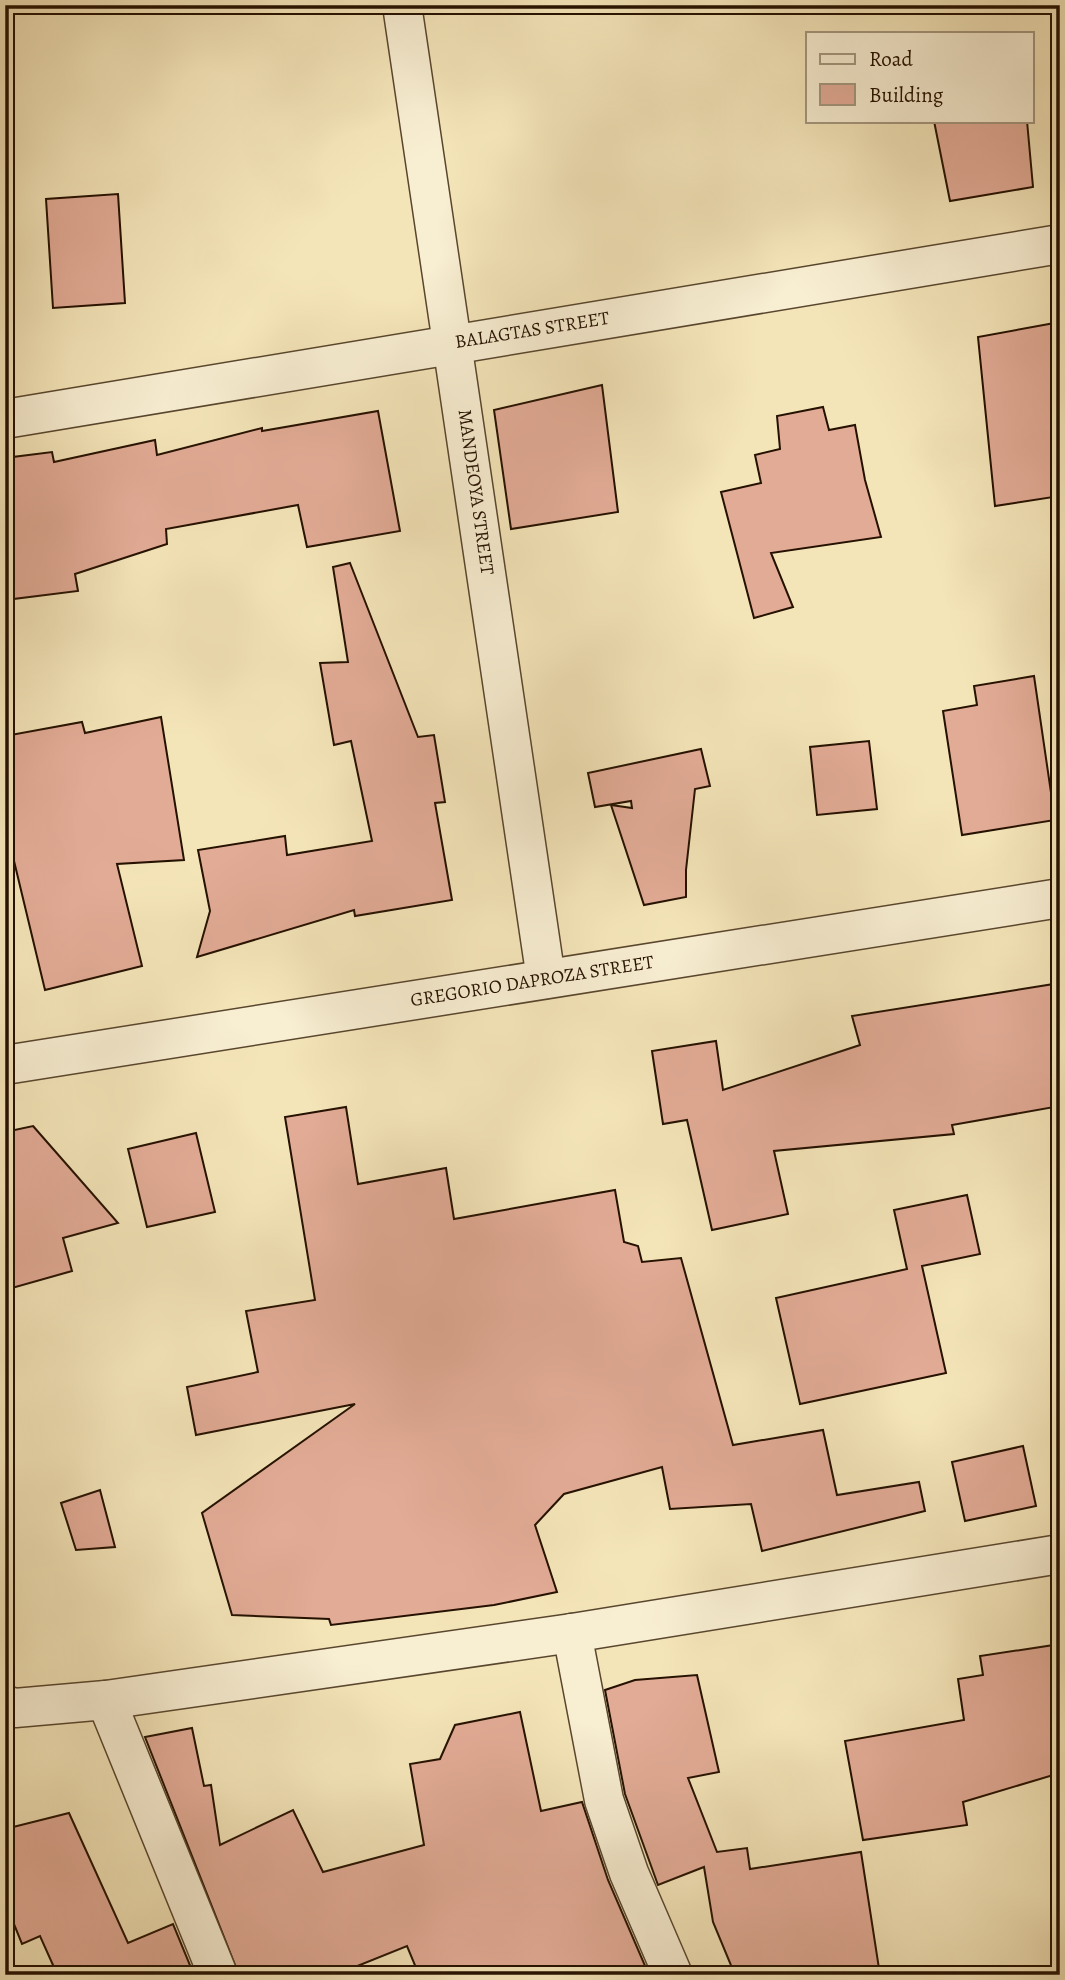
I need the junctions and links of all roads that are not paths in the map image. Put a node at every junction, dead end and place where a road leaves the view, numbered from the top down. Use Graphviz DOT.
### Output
graph roads {
  1 [pos="402,5"];
  2 [pos="1060,244"];
  3 [pos="454,343"];
  4 [pos="5,419"];
  5 [pos="1060,898"];
  6 [pos="546,979"];
  7 [pos="5,1065"];
  8 [pos="1060,1555"];
  9 [pos="572,1633"];
  10 [pos="106,1700"];
  11 [pos="5,1705"];
  12 [pos="218,1975"];
  13 [pos="673,1975"];
  1 -- 3 [label="street, MANDEOYA STREET"];
  2 -- 3 [label="street, BALAGTAS STREET"];
  3 -- 4 [label="street, BALAGTAS STREET"];
  3 -- 6 [label="street, MANDEOYA STREET"];
  5 -- 6 [label="street, GREGORIO DAPROZA STREET"];
  6 -- 7 [label="street, GREGORIO DAPROZA STREET"];
  8 -- 9 [label="street"];
  9 -- 10 [label="street"];
  9 -- 13 [label="street"];
  10 -- 11 [label="street"];
  10 -- 12 [label="street"];
}
